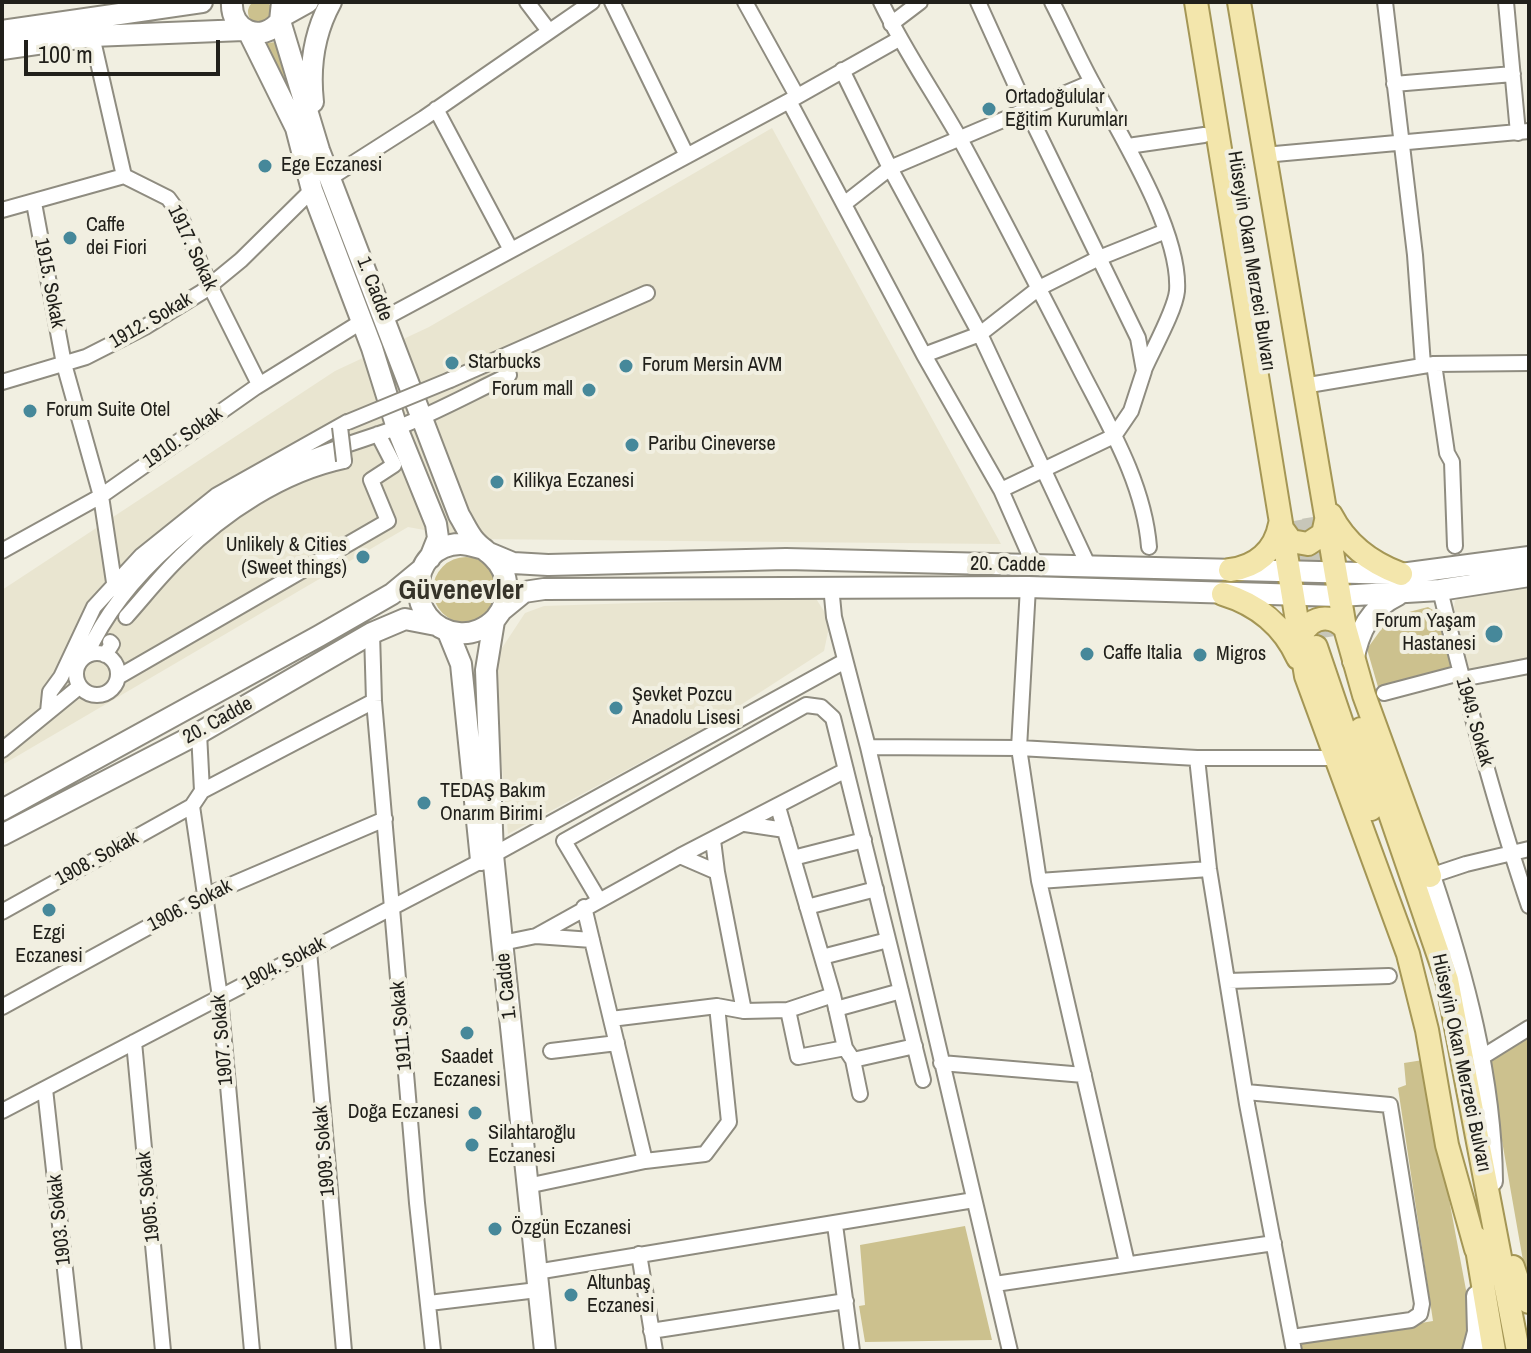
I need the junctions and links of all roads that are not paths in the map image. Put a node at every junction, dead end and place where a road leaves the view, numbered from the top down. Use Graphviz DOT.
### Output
graph roads {
  1 [pos="202,2"];
  2 [pos="232,2"];
  3 [pos="308,2"];
  4 [pos="331,2"];
  5 [pos="527,2"];
  6 [pos="592,2"];
  7 [pos="612,2"];
  8 [pos="745,2"];
  9 [pos="881,2"];
  10 [pos="920,2"];
  11 [pos="978,2"];
  12 [pos="1052,2"];
  13 [pos="1196,2"];
  14 [pos="1207,2"];
  15 [pos="1226,2"];
  16 [pos="1239,2"];
  17 [pos="1385,2"];
  18 [pos="1506,2"];
  19 [pos="144,7"];
  20 [pos="281,13"];
  21 [pos="891,24"];
  22 [pos="2,31"];
  23 [pos="246,31"];
  24 [pos="549,31"];
  25 [pos="92,36"];
  26 [pos="899,39"];
  27 [pos="2,49"];
  28 [pos="842,70"];
  29 [pos="1513,74"];
  30 [pos="1092,82"];
  31 [pos="1394,84"];
  32 [pos="793,98"];
  33 [pos="436,109"];
  34 [pos="1027,110"];
  35 [pos="1524,132"];
  36 [pos="1204,135"];
  37 [pos="959,137"];
  38 [pos="1401,145"];
  39 [pos="1128,146"];
  40 [pos="319,150"];
  41 [pos="1264,155"];
  42 [pos="687,156"];
  43 [pos="890,168"];
  44 [pos="124,176"];
  45 [pos="330,178"];
  46 [pos="312,190"];
  47 [pos="34,203"];
  48 [pos="844,204"];
  49 [pos="2,210"];
  50 [pos="1166,231"];
  51 [pos="511,250"];
  52 [pos="1099,258"];
  53 [pos="210,286"];
  54 [pos="1039,288"];
  55 [pos="647,293"];
  56 [pos="385,318"];
  57 [pos="361,322"];
  58 [pos="980,334"];
  59 [pos="924,355"];
  60 [pos="1529,363"];
  61 [pos="64,364"];
  62 [pos="1429,365"];
  63 [pos="1144,371"];
  64 [pos="509,375"];
  65 [pos="2,382"];
  66 [pos="259,384"];
  67 [pos="1303,386"];
  68 [pos="423,417"];
  69 [pos="344,424"];
  70 [pos="387,431"];
  71 [pos="1114,436"];
  72 [pos="1044,470"];
  73 [pos="1001,490"];
  74 [pos="101,496"];
  75 [pos="1303,516"];
  76 [pos="1455,546"];
  77 [pos="1149,547"];
  78 [pos="2,551"];
  79 [pos="486,551"];
  80 [pos="1529,557"];
  81 [pos="425,564"];
  82 [pos="1034,565"];
  83 [pos="1089,567"];
  84 [pos="1230,570"];
  85 [pos="1288,572"];
  86 [pos="1336,573"];
  87 [pos="1529,576"];
  88 [pos="1404,583"];
  89 [pos="114,585"];
  90 [pos="831,586"];
  91 [pos="1028,587"];
  92 [pos="1440,590"];
  93 [pos="1223,594"];
  94 [pos="1292,596"];
  95 [pos="1339,596"];
  96 [pos="116,601"];
  97 [pos="498,616"];
  98 [pos="126,617"];
  99 [pos="442,628"];
  100 [pos="372,633"];
  101 [pos="1324,641"];
  102 [pos="86,656"];
  103 [pos="845,661"];
  104 [pos="1353,661"];
  105 [pos="1529,666"];
  106 [pos="1306,676"];
  107 [pos="1461,676"];
  108 [pos="118,677"];
  109 [pos="79,687"];
  110 [pos="1384,693"];
  111 [pos="374,701"];
  112 [pos="48,712"];
  113 [pos="199,733"];
  114 [pos="868,747"];
  115 [pos="1019,748"];
  116 [pos="2,750"];
  117 [pos="1197,758"];
  118 [pos="1336,758"];
  119 [pos="846,770"];
  120 [pos="202,791"];
  121 [pos="192,806"];
  122 [pos="778,807"];
  123 [pos="2,810"];
  124 [pos="385,819"];
  125 [pos="745,824"];
  126 [pos="785,830"];
  127 [pos="2,835"];
  128 [pos="713,840"];
  129 [pos="864,840"];
  130 [pos="1529,849"];
  131 [pos="1511,854"];
  132 [pos="680,856"];
  133 [pos="487,858"];
  134 [pos="793,858"];
  135 [pos="1209,869"];
  136 [pos="717,872"];
  137 [pos="1430,876"];
  138 [pos="1039,881"];
  139 [pos="876,889"];
  140 [pos="205,896"];
  141 [pos="599,900"];
  142 [pos="1529,906"];
  143 [pos="584,907"];
  144 [pos="807,907"];
  145 [pos="392,908"];
  146 [pos="2,912"];
  147 [pos="536,936"];
  148 [pos="592,940"];
  149 [pos="888,940"];
  150 [pos="502,943"];
  151 [pos="309,951"];
  152 [pos="822,957"];
  153 [pos="1389,976"];
  154 [pos="1228,981"];
  155 [pos="901,991"];
  156 [pos="220,997"];
  157 [pos="834,1002"];
  158 [pos="717,1006"];
  159 [pos="2,1007"];
  160 [pos="788,1010"];
  161 [pos="744,1011"];
  162 [pos="611,1019"];
  163 [pos="1529,1028"];
  164 [pos="134,1042"];
  165 [pos="617,1043"];
  166 [pos="915,1046"];
  167 [pos="551,1051"];
  168 [pos="849,1054"];
  169 [pos="1479,1059"];
  170 [pos="941,1063"];
  171 [pos="1084,1075"];
  172 [pos="923,1080"];
  173 [pos="45,1089"];
  174 [pos="1246,1092"];
  175 [pos="860,1094"];
  176 [pos="2,1111"];
  177 [pos="645,1161"];
  178 [pos="527,1186"];
  179 [pos="974,1200"];
  180 [pos="1494,1222"];
  181 [pos="835,1225"];
  182 [pos="1274,1243"];
  183 [pos="1476,1249"];
  184 [pos="639,1254"];
  185 [pos="1127,1263"];
  186 [pos="1481,1272"];
  187 [pos="533,1281"];
  188 [pos="995,1284"];
  189 [pos="846,1301"];
  190 [pos="1529,1302"];
  191 [pos="429,1303"];
  192 [pos="651,1331"];
  193 [pos="1293,1344"];
  194 [pos="74,1351"];
  195 [pos="163,1351"];
  196 [pos="252,1351"];
  197 [pos="344,1351"];
  198 [pos="433,1351"];
  199 [pos="532,1351"];
  200 [pos="545,1351"];
  201 [pos="655,1351"];
  202 [pos="852,1351"];
  203 [pos="1010,1351"];
  204 [pos="1473,1351"];
  205 [pos="1494,1351"];
  206 [pos="1518,1351"];
  1 -- 19 [label="street"];
  2 -- 23 [label="street, 1. Cadde"];
  3 -- 20 [label="street"];
  4 -- 40 [label="street"];
  5 -- 24 [label="street"];
  6 -- 24 [label="street"];
  7 -- 42 [label="street"];
  8 -- 32 [label="street"];
  9 -- 21 [label="street"];
  10 -- 21 [label="street"];
  11 -- 34 [label="street"];
  12 -- 30 [label="street"];
  13 -- 75 [label="main road"];
  14 -- 75 [label="main road, Hüseyin Okan Merzeci Bulvarı"];
  15 -- 75 [label="main road, Hüseyin Okan Merzeci Bulvarı"];
  16 -- 41 [label="main road"];
  17 -- 31 [label="street"];
  18 -- 29 [label="street"];
  19 -- 22 [label="street"];
  20 -- 23 [label="street"];
  20 -- 40 [label="street, 1. Cadde"];
  21 -- 26 [label="street"];
  23 -- 25 [label="street"];
  23 -- 46 [label="street, 1. Cadde"];
  24 -- 33 [label="street"];
  25 -- 27 [label="street"];
  25 -- 44 [label="street"];
  26 -- 28 [label="street"];
  26 -- 37 [label="street"];
  28 -- 32 [label="street"];
  28 -- 43 [label="street"];
  29 -- 31 [label="street"];
  29 -- 35 [label="street"];
  30 -- 34 [label="street"];
  30 -- 39 [label="street"];
  31 -- 38 [label="street"];
  32 -- 42 [label="street"];
  32 -- 48 [label="street"];
  33 -- 45 [label="street"];
  33 -- 51 [label="street"];
  34 -- 37 [label="street"];
  34 -- 52 [label="street"];
  35 -- 38 [label="street"];
  36 -- 39 [label="street"];
  37 -- 43 [label="street"];
  37 -- 54 [label="street"];
  38 -- 41 [label="street"];
  38 -- 62 [label="street"];
  39 -- 50 [label="street"];
  40 -- 45 [label="street, 1. Cadde"];
  41 -- 67 [label="main road"];
  42 -- 51 [label="street"];
  43 -- 48 [label="street"];
  43 -- 58 [label="street"];
  44 -- 47 [label="street"];
  44 -- 53 [label="street, 1917. Sokak"];
  45 -- 56 [label="street, 1. Cadde"];
  46 -- 53 [label="street, 1912. Sokak"];
  46 -- 57 [label="street, 1. Cadde"];
  47 -- 49 [label="street"];
  47 -- 61 [label="street, 1915. Sokak"];
  48 -- 59 [label="street"];
  50 -- 52 [label="street"];
  50 -- 63 [label="street"];
  51 -- 56 [label="street"];
  52 -- 54 [label="street"];
  52 -- 63 [label="street"];
  53 -- 61 [label="street, 1912. Sokak"];
  53 -- 66 [label="street, 1917. Sokak"];
  54 -- 58 [label="street"];
  54 -- 71 [label="street"];
  55 -- 69 [label="street, bridge"];
  56 -- 68 [label="street, 1. Cadde"];
  57 -- 66 [label="street, 1910. Sokak"];
  57 -- 70 [label="street, 1. Cadde"];
  58 -- 59 [label="street"];
  58 -- 72 [label="street"];
  59 -- 73 [label="street"];
  60 -- 62 [label="street"];
  61 -- 65 [label="street, 1912. Sokak"];
  61 -- 74 [label="street, 1915. Sokak"];
  62 -- 67 [label="street"];
  62 -- 76 [label="street"];
  63 -- 71 [label="street"];
  64 -- 68 [label="street"];
  66 -- 74 [label="street, 1910. Sokak"];
  67 -- 75 [label="main road"];
  68 -- 70 [label="street"];
  68 -- 79 [label="street, 1. Cadde"];
  69 -- 89 [label="street"];
  69 -- 98 [label="street, bridge"];
  70 -- 81 [label="street, 1. Cadde"];
  70 -- 96 [label="street"];
  70 -- 108 [label="street"];
  71 -- 72 [label="street"];
  71 -- 77 [label="street"];
  72 -- 73 [label="street"];
  72 -- 83 [label="street"];
  73 -- 82 [label="street"];
  74 -- 78 [label="street, 1910. Sokak"];
  74 -- 89 [label="street, 1915. Sokak"];
  75 -- 84 [label="main road"];
  75 -- 85 [label="main road"];
  75 -- 86 [label="main road"];
  75 -- 88 [label="main road"];
  79 -- 81 [label="street"];
  79 -- 82 [label="street, 20. Cadde"];
  79 -- 97 [label="street"];
  80 -- 88 [label="street, 20. Cadde"];
  81 -- 99 [label="street"];
  81 -- 123 [label="street, 20. Cadde"];
  82 -- 83 [label="street, 20. Cadde"];
  83 -- 84 [label="street, 20. Cadde"];
  84 -- 85 [label="street, 20. Cadde"];
  85 -- 86 [label="street, 20. Cadde"];
  85 -- 94 [label="main road"];
  86 -- 88 [label="street, 20. Cadde"];
  86 -- 95 [label="main road"];
  87 -- 92 [label="street, 20. Cadde"];
  88 -- 92 [label="street, 20. Cadde"];
  88 -- 95 [label="street, 20. Cadde"];
  88 -- 104 [label="street"];
  89 -- 96 [label="street, 1915. Sokak"];
  89 -- 112 [label="street"];
  90 -- 91 [label="street, 20. Cadde"];
  90 -- 97 [label="street, 20. Cadde"];
  90 -- 103 [label="street"];
  91 -- 93 [label="street, 20. Cadde"];
  91 -- 115 [label="street"];
  92 -- 107 [label="street, 1949. Sokak"];
  93 -- 94 [label="street, 20. Cadde"];
  93 -- 106 [label="main road"];
  94 -- 95 [label="street, 20. Cadde"];
  94 -- 101 [label="main road"];
  95 -- 101 [label="main road"];
  96 -- 102 [label="street"];
  97 -- 99 [label="street"];
  97 -- 133 [label="street, 1. Cadde"];
  99 -- 100 [label="street, 20. Cadde"];
  99 -- 133 [label="street, 1. Cadde"];
  100 -- 111 [label="street, 1911. Sokak"];
  100 -- 113 [label="street, 20. Cadde"];
  101 -- 104 [label="main road"];
  101 -- 106 [label="main road"];
  101 -- 180 [label="main road, Hüseyin Okan Merzeci Bulvarı"];
  101 -- 183 [label="main road, Hüseyin Okan Merzeci Bulvarı"];
  102 -- 108 [label="street"];
  102 -- 109 [label="street"];
  103 -- 114 [label="street"];
  103 -- 133 [label="street, 1904. Sokak"];
  104 -- 137 [label="main road"];
  105 -- 107 [label="street"];
  106 -- 118 [label="main road"];
  107 -- 110 [label="street"];
  107 -- 131 [label="street, 1949. Sokak"];
  108 -- 109 [label="street"];
  109 -- 112 [label="street"];
  111 -- 120 [label="street"];
  111 -- 124 [label="street, 1911. Sokak"];
  112 -- 116 [label="street"];
  113 -- 120 [label="street"];
  113 -- 127 [label="street, 20. Cadde"];
  114 -- 115 [label="street"];
  114 -- 170 [label="street"];
  115 -- 117 [label="street"];
  115 -- 138 [label="street"];
  117 -- 118 [label="street"];
  117 -- 135 [label="street"];
  118 -- 183 [label="main road"];
  119 -- 122 [label="street"];
  119 -- 129 [label="street"];
  119 -- 141 [label="street"];
  120 -- 121 [label="street"];
  121 -- 140 [label="street, 1907. Sokak"];
  121 -- 146 [label="street, 1908. Sokak"];
  122 -- 125 [label="street"];
  122 -- 126 [label="street"];
  124 -- 140 [label="street, 1906. Sokak"];
  124 -- 145 [label="street, 1911. Sokak"];
  125 -- 126 [label="street"];
  125 -- 128 [label="street"];
  126 -- 134 [label="street"];
  128 -- 132 [label="street"];
  128 -- 136 [label="street"];
  129 -- 134 [label="street"];
  129 -- 139 [label="street"];
  130 -- 131 [label="street"];
  131 -- 137 [label="street"];
  131 -- 142 [label="street, 1949. Sokak"];
  132 -- 136 [label="street"];
  132 -- 141 [label="street"];
  133 -- 145 [label="street, 1904. Sokak"];
  133 -- 150 [label="street, 1. Cadde"];
  133 -- 187 [label="street, 1. Cadde"];
  134 -- 144 [label="street"];
  135 -- 138 [label="street"];
  135 -- 154 [label="street"];
  136 -- 161 [label="street"];
  137 -- 169 [label="street"];
  138 -- 171 [label="street"];
  139 -- 144 [label="street"];
  139 -- 149 [label="street"];
  140 -- 156 [label="street, 1907. Sokak"];
  140 -- 159 [label="street, 1906. Sokak"];
  141 -- 143 [label="street"];
  143 -- 147 [label="street"];
  143 -- 148 [label="street"];
  144 -- 152 [label="street"];
  145 -- 151 [label="street, 1904. Sokak"];
  145 -- 191 [label="street, 1911. Sokak"];
  147 -- 148 [label="street"];
  147 -- 150 [label="street"];
  148 -- 162 [label="street"];
  149 -- 152 [label="street"];
  149 -- 155 [label="street"];
  150 -- 178 [label="street, 1. Cadde"];
  151 -- 156 [label="street, 1904. Sokak"];
  151 -- 197 [label="street, 1909. Sokak"];
  152 -- 157 [label="street"];
  153 -- 154 [label="street"];
  154 -- 174 [label="street"];
  155 -- 157 [label="street"];
  155 -- 166 [label="street"];
  156 -- 164 [label="street, 1904. Sokak"];
  156 -- 196 [label="street, 1907. Sokak"];
  157 -- 160 [label="street"];
  157 -- 168 [label="street"];
  158 -- 161 [label="street"];
  158 -- 162 [label="street"];
  158 -- 177 [label="street"];
  160 -- 161 [label="street"];
  160 -- 168 [label="street"];
  162 -- 165 [label="street"];
  163 -- 169 [label="street"];
  164 -- 173 [label="street, 1904. Sokak"];
  164 -- 195 [label="street, 1905. Sokak"];
  165 -- 167 [label="street"];
  165 -- 177 [label="street"];
  166 -- 168 [label="street"];
  166 -- 172 [label="street"];
  168 -- 175 [label="street"];
  169 -- 180 [label="street"];
  170 -- 171 [label="street"];
  170 -- 179 [label="street"];
  171 -- 185 [label="street"];
  173 -- 176 [label="street, 1904. Sokak"];
  173 -- 194 [label="street, 1903. Sokak"];
  174 -- 182 [label="street"];
  174 -- 193 [label="street"];
  177 -- 178 [label="street"];
  178 -- 187 [label="street, 1. Cadde"];
  179 -- 181 [label="street"];
  179 -- 188 [label="street"];
  180 -- 190 [label="main road"];
  180 -- 206 [label="main road, Hüseyin Okan Merzeci Bulvarı"];
  181 -- 184 [label="street"];
  181 -- 189 [label="street"];
  182 -- 185 [label="street"];
  182 -- 193 [label="street"];
  183 -- 186 [label="main road, Hüseyin Okan Merzeci Bulvarı"];
  184 -- 187 [label="street"];
  184 -- 192 [label="street"];
  185 -- 188 [label="street"];
  186 -- 204 [label="street"];
  186 -- 205 [label="main road, Hüseyin Okan Merzeci Bulvarı"];
  187 -- 191 [label="street"];
  187 -- 199 [label="street, 1. Cadde"];
  187 -- 200 [label="street, 1. Cadde"];
  188 -- 203 [label="street"];
  189 -- 192 [label="street"];
  189 -- 202 [label="street"];
  191 -- 198 [label="street, 1911. Sokak"];
  192 -- 201 [label="street"];
}
